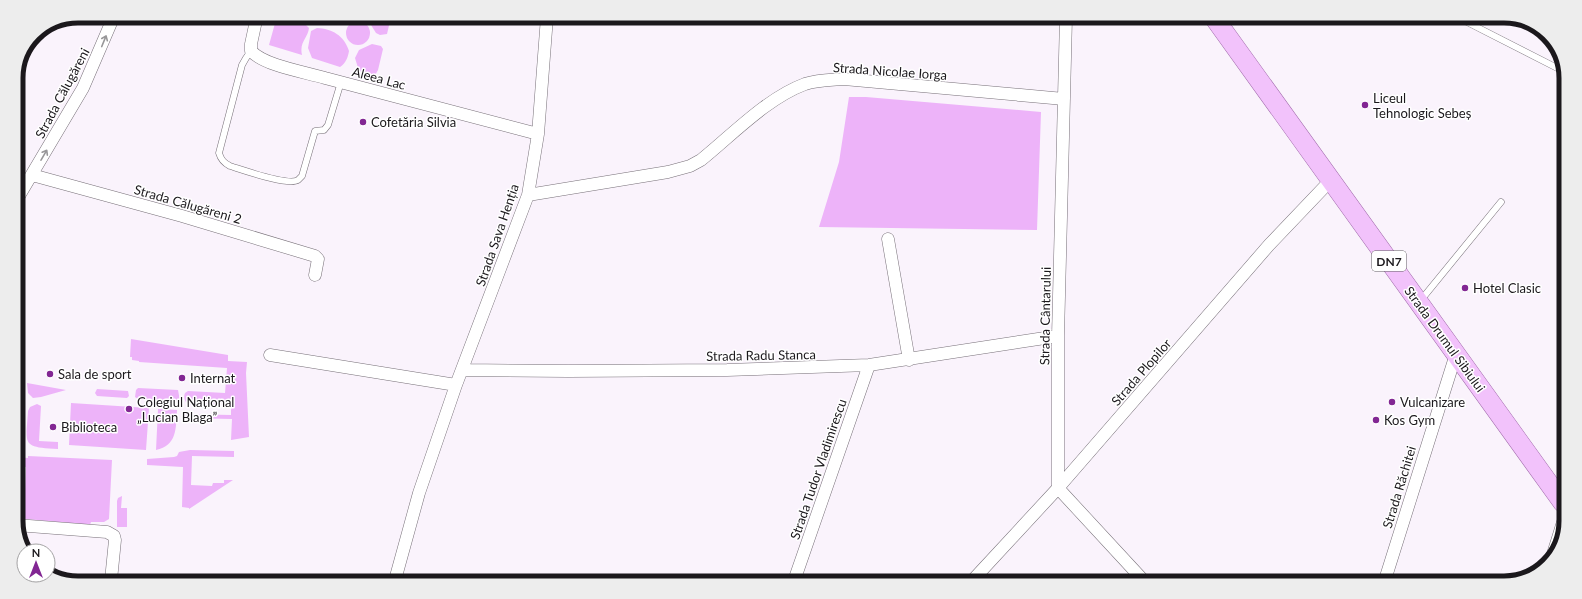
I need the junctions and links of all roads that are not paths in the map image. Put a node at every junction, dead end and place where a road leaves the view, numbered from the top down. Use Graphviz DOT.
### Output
graph roads {
  1 [pos="111,23"];
  2 [pos="256,23"];
  3 [pos="547,23"];
  4 [pos="1066,23"];
  5 [pos="1218,23"];
  6 [pos="1469,23"];
  7 [pos="251,51"];
  8 [pos="1558,68"];
  9 [pos="341,82"];
  10 [pos="1064,99"];
  11 [pos="538,134"];
  12 [pos="32,175"];
  13 [pos="1331,180"];
  14 [pos="23,190"];
  15 [pos="528,195"];
  16 [pos="1501,202"];
  17 [pos="888,238"];
  18 [pos="315,275"];
  19 [pos="1419,302"];
  20 [pos="1058,336"];
  21 [pos="1456,354"];
  22 [pos="270,355"];
  23 [pos="909,360"];
  24 [pos="869,365"];
  25 [pos="462,370"];
  26 [pos="456,385"];
  27 [pos="1058,488"];
  28 [pos="1559,493"];
  29 [pos="23,526"];
  30 [pos="111,576"];
  31 [pos="396,576"];
  32 [pos="796,576"];
  33 [pos="977,576"];
  34 [pos="1140,576"];
  35 [pos="1386,576"];
  12 -- 1 [label="street, Strada Călugăreni, one-way"];
  2 -- 7 [label="street"];
  3 -- 11 [label="street, Strada Sava Henția"];
  4 -- 10 [label="street, Strada Cântarului"];
  5 -- 13 [label="main road, Strada Drumul Sibiului / DN7"];
  6 -- 8 [label="lane"];
  7 -- 9 [label="street, Aleea Lac"];
  7 -- 9 [label="lane"];
  9 -- 11 [label="street, Aleea Lac"];
  10 -- 15 [label="street, Strada Nicolae Iorga"];
  10 -- 20 [label="street, Strada Cântarului"];
  11 -- 15 [label="street, Strada Sava Henția"];
  12 -- 14 [label="street, Strada Călugăreni"];
  12 -- 18 [label="street, Strada Călugăreni 2"];
  13 -- 19 [label="main road, Strada Drumul Sibiului / DN7"];
  13 -- 27 [label="street, Strada Plopilor"];
  15 -- 25 [label="street, Strada Sava Henția"];
  16 -- 19 [label="lane"];
  17 -- 23 [label="street"];
  19 -- 21 [label="main road, Strada Drumul Sibiului / DN7"];
  20 -- 23 [label="street, Strada Radu Stanca"];
  20 -- 27 [label="street, Strada Cântarului"];
  21 -- 28 [label="main road, Strada Drumul Sibiului / DN7"];
  21 -- 35 [label="street, Strada Răchitei"];
  22 -- 26 [label="street"];
  23 -- 24 [label="street, Strada Radu Stanca"];
  24 -- 25 [label="street, Strada Radu Stanca"];
  24 -- 32 [label="street, Strada Tudor Vladimirescu"];
  25 -- 26 [label="street, Strada Sava Henția"];
  26 -- 31 [label="street, Strada Sava Henția"];
  27 -- 33 [label="street, Strada Plopilor"];
  27 -- 34 [label="street"];
  29 -- 30 [label="street"];
}
